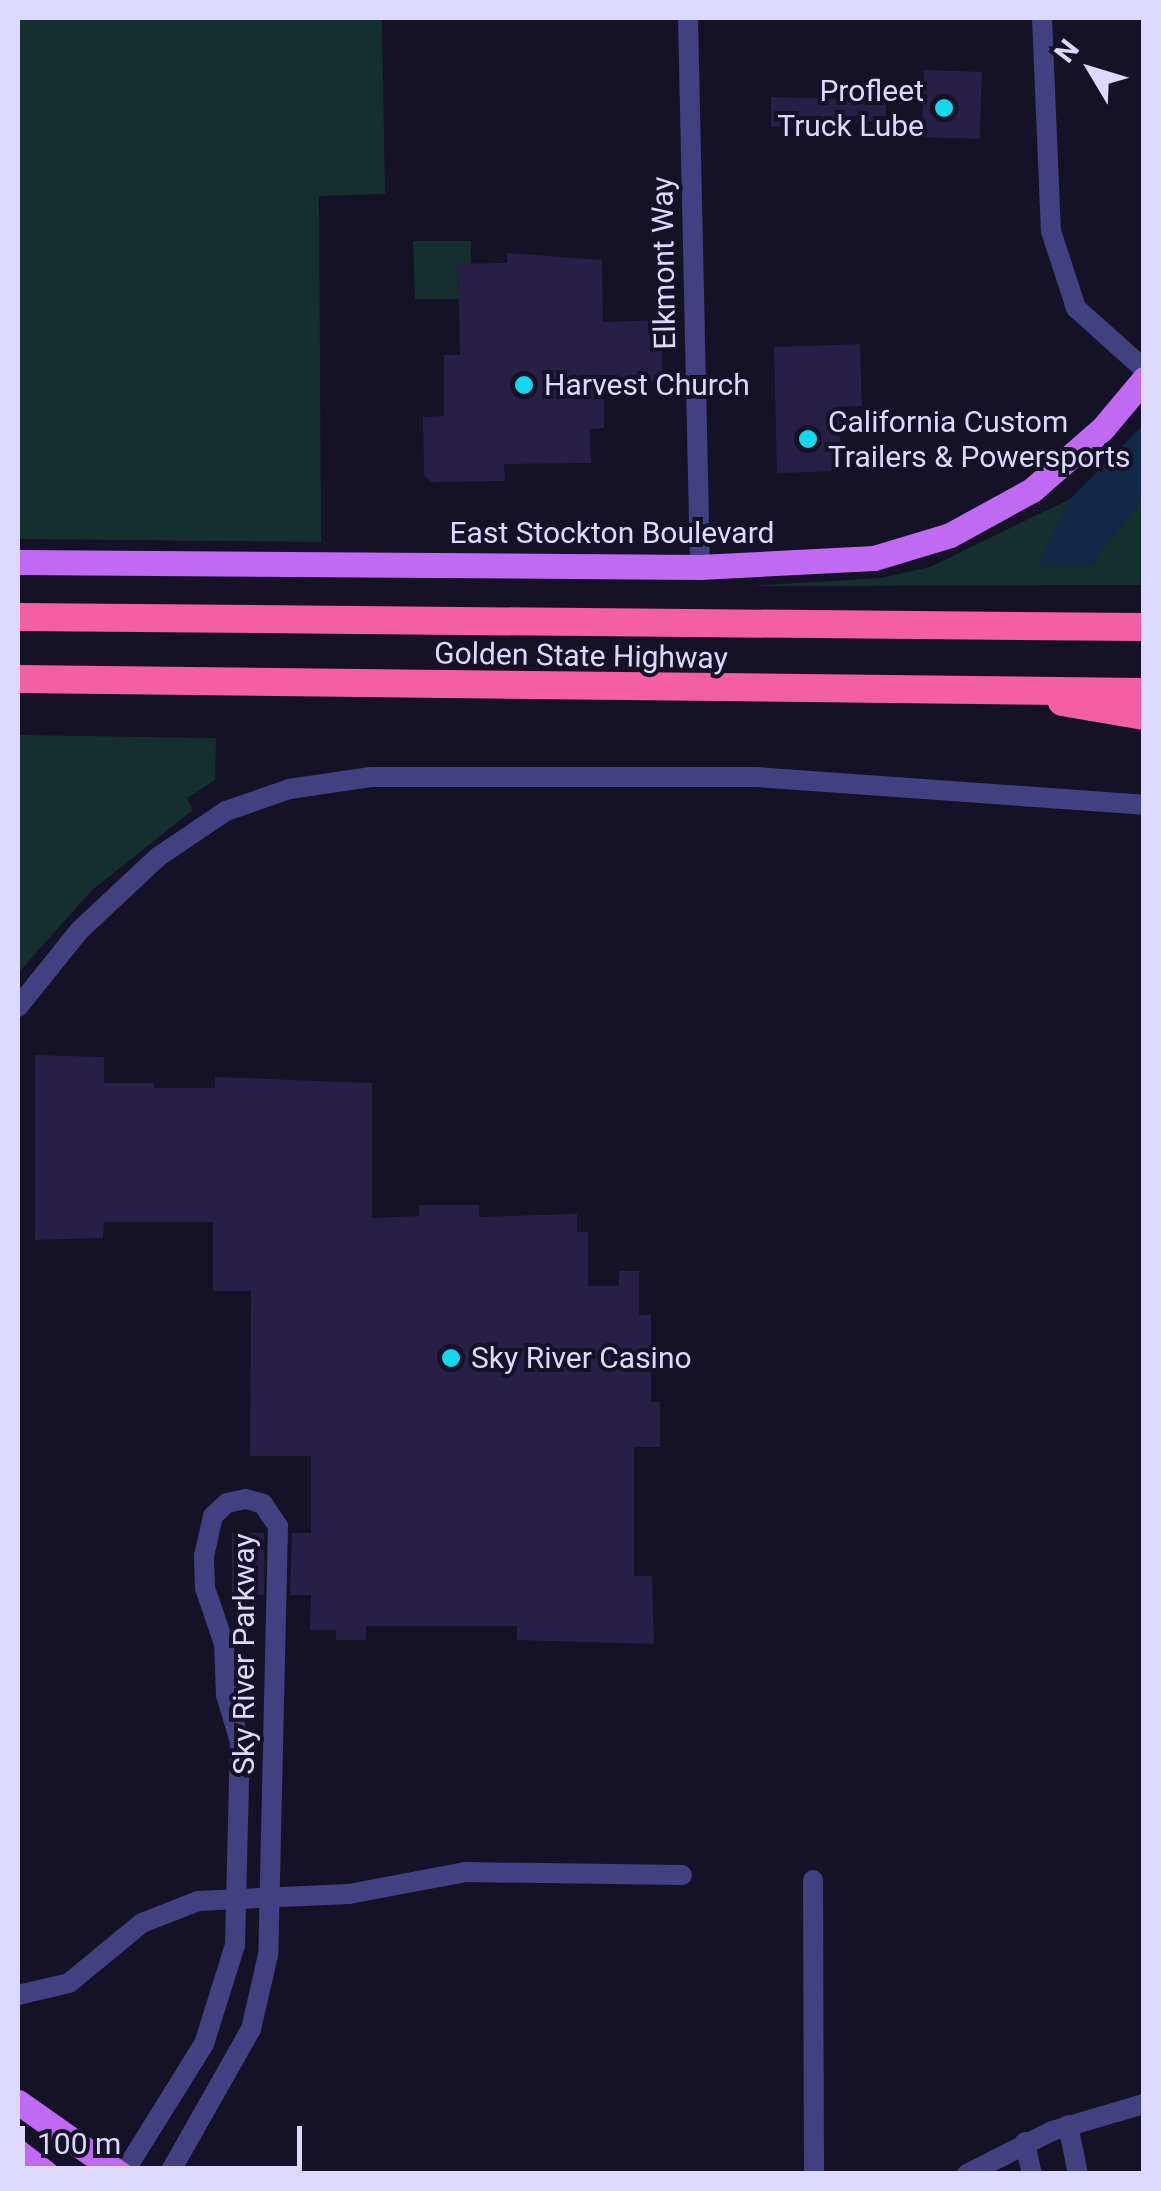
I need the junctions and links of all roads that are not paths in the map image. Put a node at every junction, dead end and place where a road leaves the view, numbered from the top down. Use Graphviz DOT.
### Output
graph roads {
  1 [pos="688,18"];
  2 [pos="1042,18"];
  3 [pos="1144,369"];
  4 [pos="1144,379"];
  5 [pos="18,562"];
  6 [pos="700,567"];
  7 [pos="1144,608"];
  8 [pos="18,616"];
  9 [pos="895,626"];
  10 [pos="1144,627"];
  11 [pos="18,679"];
  12 [pos="1027,692"];
  13 [pos="1144,692"];
  14 [pos="1144,716"];
  15 [pos="1144,805"];
  16 [pos="18,1007"];
  17 [pos="682,1875"];
  18 [pos="813,1880"];
  19 [pos="270,1898"];
  20 [pos="236,1900"];
  21 [pos="18,1995"];
  22 [pos="18,2102"];
  23 [pos="1144,2104"];
  24 [pos="1068,2125"];
  25 [pos="1025,2142"];
  26 [pos="18,2152"];
  27 [pos="48,2174"];
  28 [pos="121,2174"];
  29 [pos="169,2174"];
  30 [pos="814,2174"];
  31 [pos="967,2174"];
  32 [pos="1032,2174"];
  33 [pos="1078,2174"];
  1 -- 6 [label="street, Elkmont Way"];
  2 -- 3 [label="street"];
  4 -- 6 [label="main road, East Stockton Boulevard"];
  5 -- 6 [label="main road, East Stockton Boulevard"];
  7 -- 9 [label="highway"];
  8 -- 9 [label="highway, Golden State Highway"];
  9 -- 10 [label="highway, Golden State Highway"];
  11 -- 12 [label="highway, Golden State Highway"];
  12 -- 13 [label="highway, Golden State Highway"];
  12 -- 14 [label="highway"];
  15 -- 16 [label="street"];
  17 -- 19 [label="street"];
  18 -- 30 [label="street"];
  19 -- 20 [label="street"];
  19 -- 20 [label="street, Sky River Parkway"];
  19 -- 29 [label="street, Sky River Parkway"];
  20 -- 21 [label="street"];
  20 -- 28 [label="street, Sky River Parkway"];
  22 -- 28 [label="main road"];
  23 -- 24 [label="street"];
  24 -- 25 [label="street"];
  24 -- 33 [label="street"];
  25 -- 31 [label="street"];
  25 -- 32 [label="street"];
  26 -- 27 [label="main road"];
}
